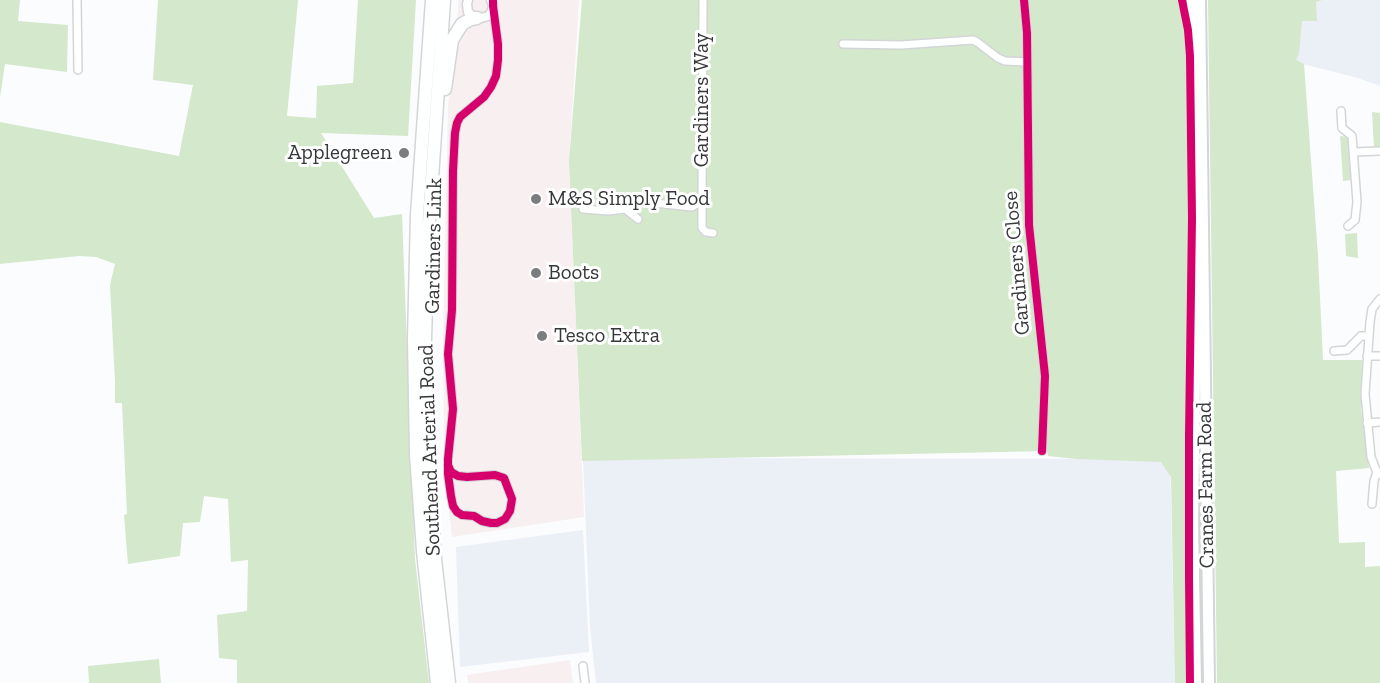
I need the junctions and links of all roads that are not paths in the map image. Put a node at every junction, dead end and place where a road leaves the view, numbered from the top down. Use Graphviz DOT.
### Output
graph roads {
  1 [pos="77,0"];
  2 [pos="431,0"];
  3 [pos="444,0"];
  4 [pos="468,0"];
  5 [pos="703,0"];
  6 [pos="1024,0"];
  7 [pos="1190,0"];
  8 [pos="1200,0"];
  9 [pos="492,2"];
  10 [pos="477,18"];
  11 [pos="498,44"];
  12 [pos="843,44"];
  13 [pos="1027,62"];
  14 [pos="78,70"];
  15 [pos="1341,111"];
  16 [pos="1380,151"];
  17 [pos="1354,152"];
  18 [pos="702,201"];
  19 [pos="583,209"];
  20 [pos="625,209"];
  21 [pos="638,219"];
  22 [pos="1348,226"];
  23 [pos="713,233"];
  24 [pos="428,238"];
  25 [pos="1380,299"];
  26 [pos="1368,336"];
  27 [pos="1334,351"];
  28 [pos="1367,356"];
  29 [pos="1380,356"];
  30 [pos="1380,422"];
  31 [pos="1367,423"];
  32 [pos="1042,451"];
  33 [pos="448,465"];
  34 [pos="1379,473"];
  35 [pos="1372,504"];
  36 [pos="583,666"];
  37 [pos="438,683"];
  38 [pos="449,683"];
  39 [pos="585,683"];
  40 [pos="1196,683"];
  41 [pos="1209,683"];
  1 -- 14 [label="street"];
  2 -- 37 [label="highway, Southend Arterial Road"];
  3 -- 24 [label="highway, Southend Arterial Road"];
  4 -- 10 [label="street"];
  5 -- 18 [label="street, Gardiners Way"];
  6 -- 13 [label="street, Gardiners Close"];
  7 -- 40 [label="main road, Cranes Farm Road"];
  8 -- 41 [label="main road, Cranes Farm Road"];
  9 -- 10 [label="street"];
  9 -- 11 [label="street, Gardiners Link"];
  10 -- 11 [label="street"];
  10 -- 24 [label="highway"];
  11 -- 33 [label="street, Gardiners Link"];
  12 -- 13 [label="street"];
  13 -- 32 [label="street, Gardiners Close"];
  15 -- 17 [label="street"];
  16 -- 17 [label="street"];
  17 -- 22 [label="street"];
  18 -- 20 [label="street"];
  18 -- 23 [label="street, Gardiners Way"];
  19 -- 20 [label="street"];
  20 -- 21 [label="street"];
  24 -- 38 [label="highway, Southend Arterial Road"];
  25 -- 26 [label="street"];
  26 -- 27 [label="street"];
  26 -- 28 [label="street"];
  28 -- 29 [label="street"];
  28 -- 31 [label="street"];
  30 -- 31 [label="street"];
  31 -- 34 [label="street"];
  33 -- 33 [label="street, Gardiners Link"];
  34 -- 35 [label="street"];
  36 -- 39 [label="street"];
}
